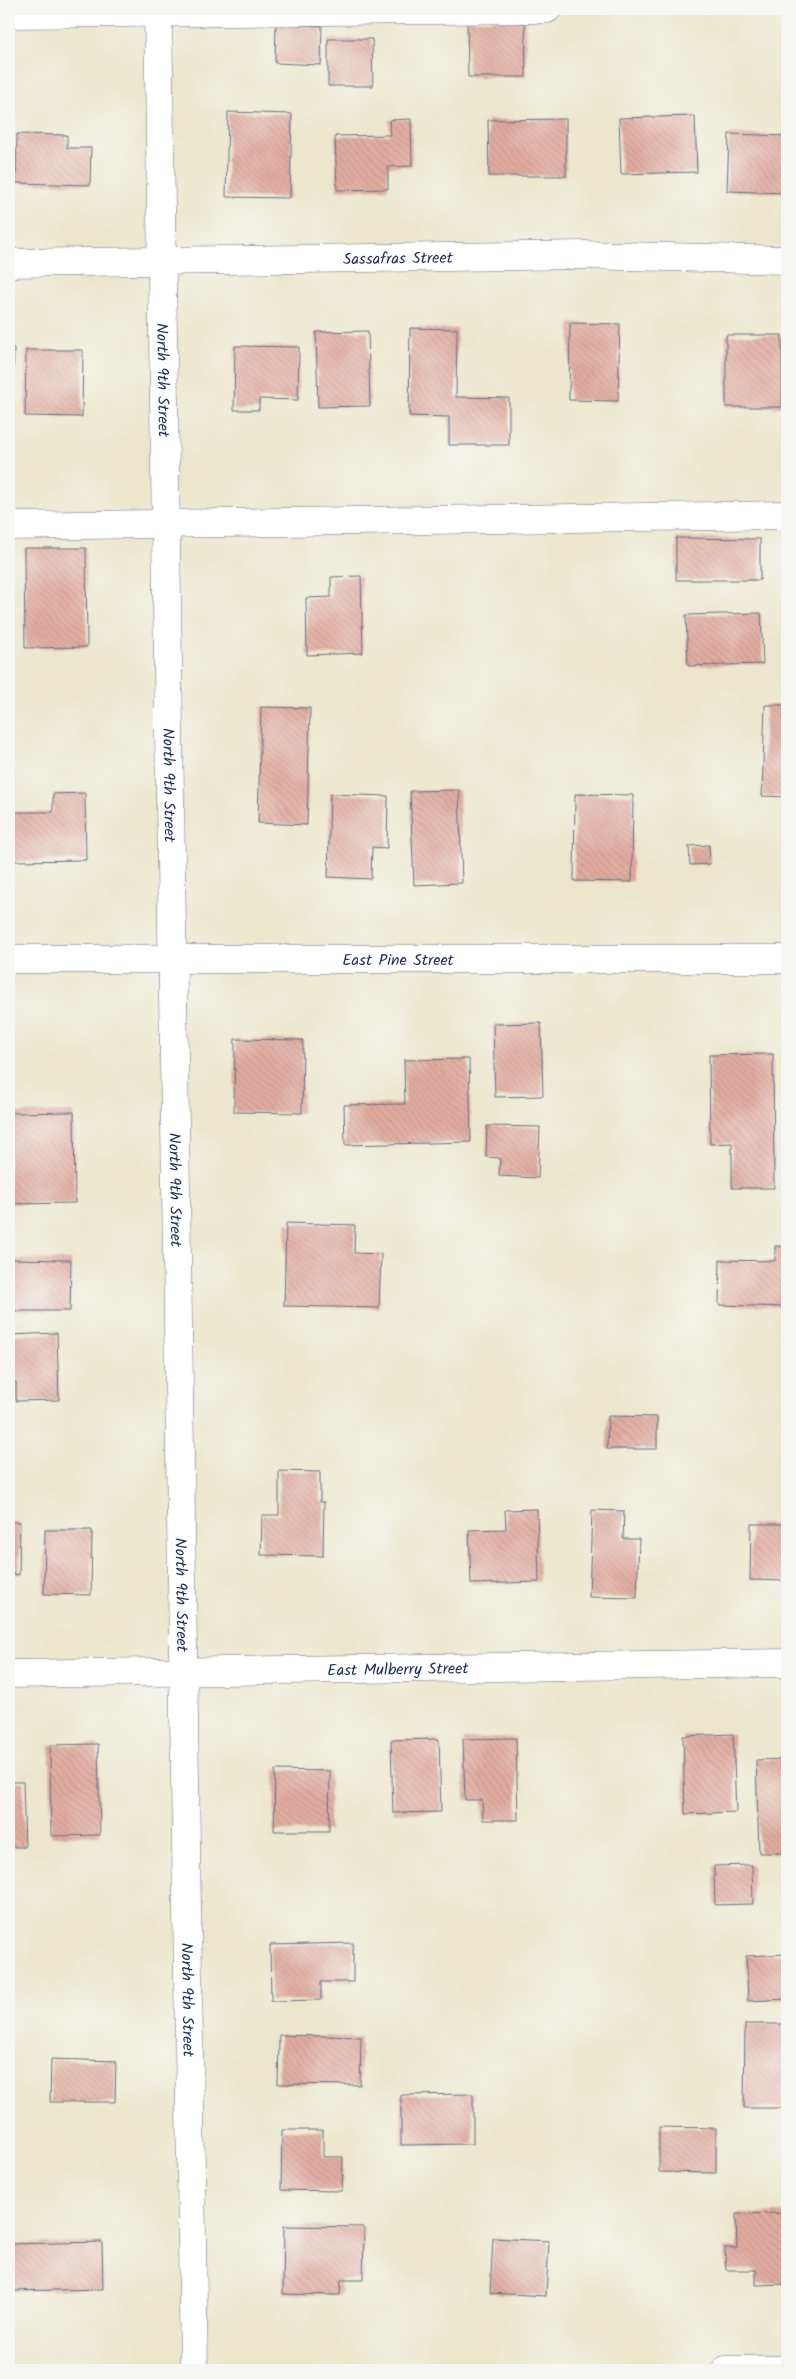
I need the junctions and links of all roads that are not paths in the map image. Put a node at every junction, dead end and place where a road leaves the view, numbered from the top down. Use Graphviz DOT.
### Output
graph roads {
  1 [pos="547,9"];
  2 [pos="158,11"];
  3 [pos="9,14"];
  4 [pos="787,260"];
  5 [pos="162,261"];
  6 [pos="9,263"];
  7 [pos="787,515"];
  8 [pos="166,522"];
  9 [pos="9,526"];
  10 [pos="9,959"];
  11 [pos="174,959"];
  12 [pos="787,959"];
  13 [pos="787,1663"];
  14 [pos="185,1672"];
  15 [pos="9,1674"];
  16 [pos="194,2370"];
  17 [pos="726,2370"];
  18 [pos="787,2370"];
  1 -- 2 [label="street"];
  2 -- 3 [label="street"];
  2 -- 5 [label="street, North 9th Street"];
  4 -- 5 [label="street, Sassafras Street"];
  5 -- 6 [label="street, Sassafras Street"];
  5 -- 8 [label="street, North 9th Street"];
  7 -- 8 [label="street"];
  8 -- 9 [label="street"];
  8 -- 11 [label="street, North 9th Street"];
  10 -- 11 [label="street, East Pine Street"];
  11 -- 12 [label="street, East Pine Street"];
  11 -- 14 [label="street, North 9th Street"];
  13 -- 14 [label="street, East Mulberry Street"];
  14 -- 15 [label="street, East Mulberry Street"];
  14 -- 16 [label="street, North 9th Street"];
  17 -- 18 [label="street"];
}
